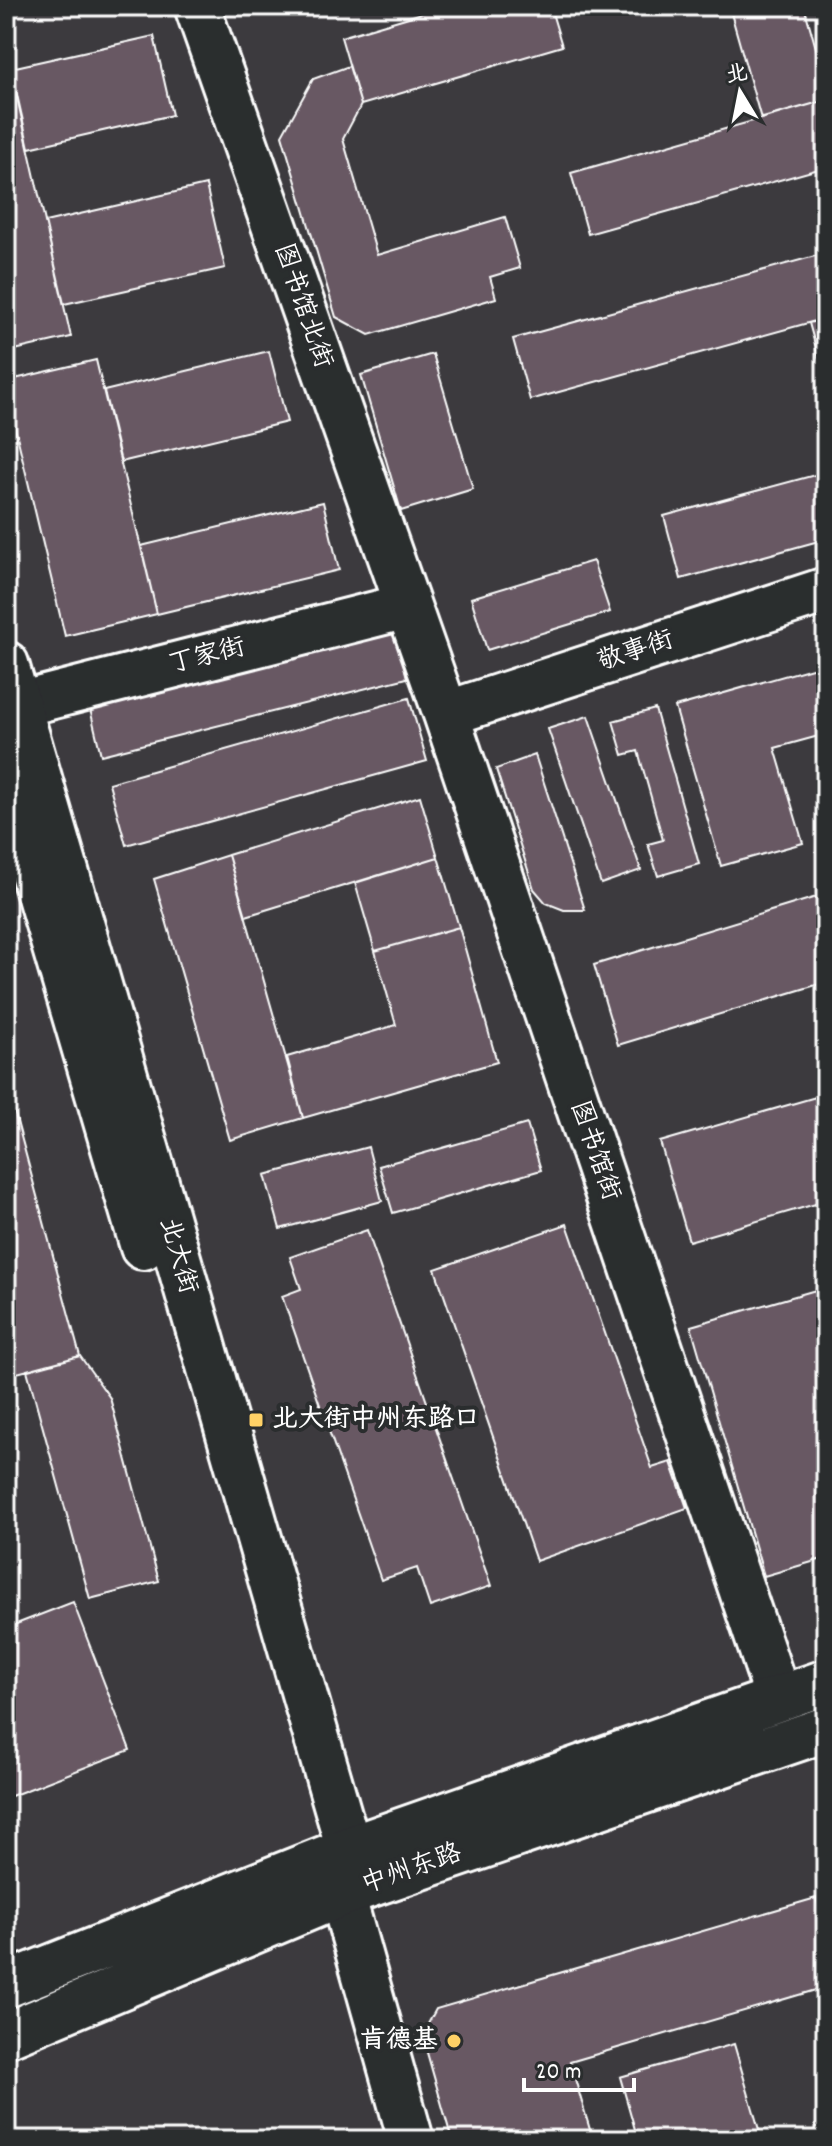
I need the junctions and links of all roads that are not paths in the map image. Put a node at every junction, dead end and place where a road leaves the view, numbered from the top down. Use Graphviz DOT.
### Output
graph roads {
  1 [pos="197,6"];
  2 [pos="826,590"];
  3 [pos="407,606"];
  4 [pos="6,664"];
  5 [pos="12,707"];
  6 [pos="446,714"];
  7 [pos="6,781"];
  8 [pos="826,1682"];
  9 [pos="778,1698"];
  10 [pos="826,1729"];
  11 [pos="338,1868"];
  12 [pos="6,1985"];
  13 [pos="6,2035"];
  14 [pos="411,2140"];
  1 -- 3 [label="street, 图书馆北街"];
  2 -- 6 [label="street, 敬事街"];
  3 -- 5 [label="street, 丁家街"];
  3 -- 6 [label="street, 图书馆街"];
  4 -- 5 [label="street, 北大街"];
  5 -- 11 [label="street, 北大街"];
  6 -- 9 [label="street, 图书馆街"];
  7 -- 11 [label="street, 北大街"];
  8 -- 9 [label="street, 中州东路"];
  9 -- 11 [label="street, 中州东路"];
  10 -- 11 [label="street, 中州东路"];
  11 -- 12 [label="street, 中州东路"];
  11 -- 13 [label="street, 中州东路"];
  11 -- 14 [label="street"];
}
